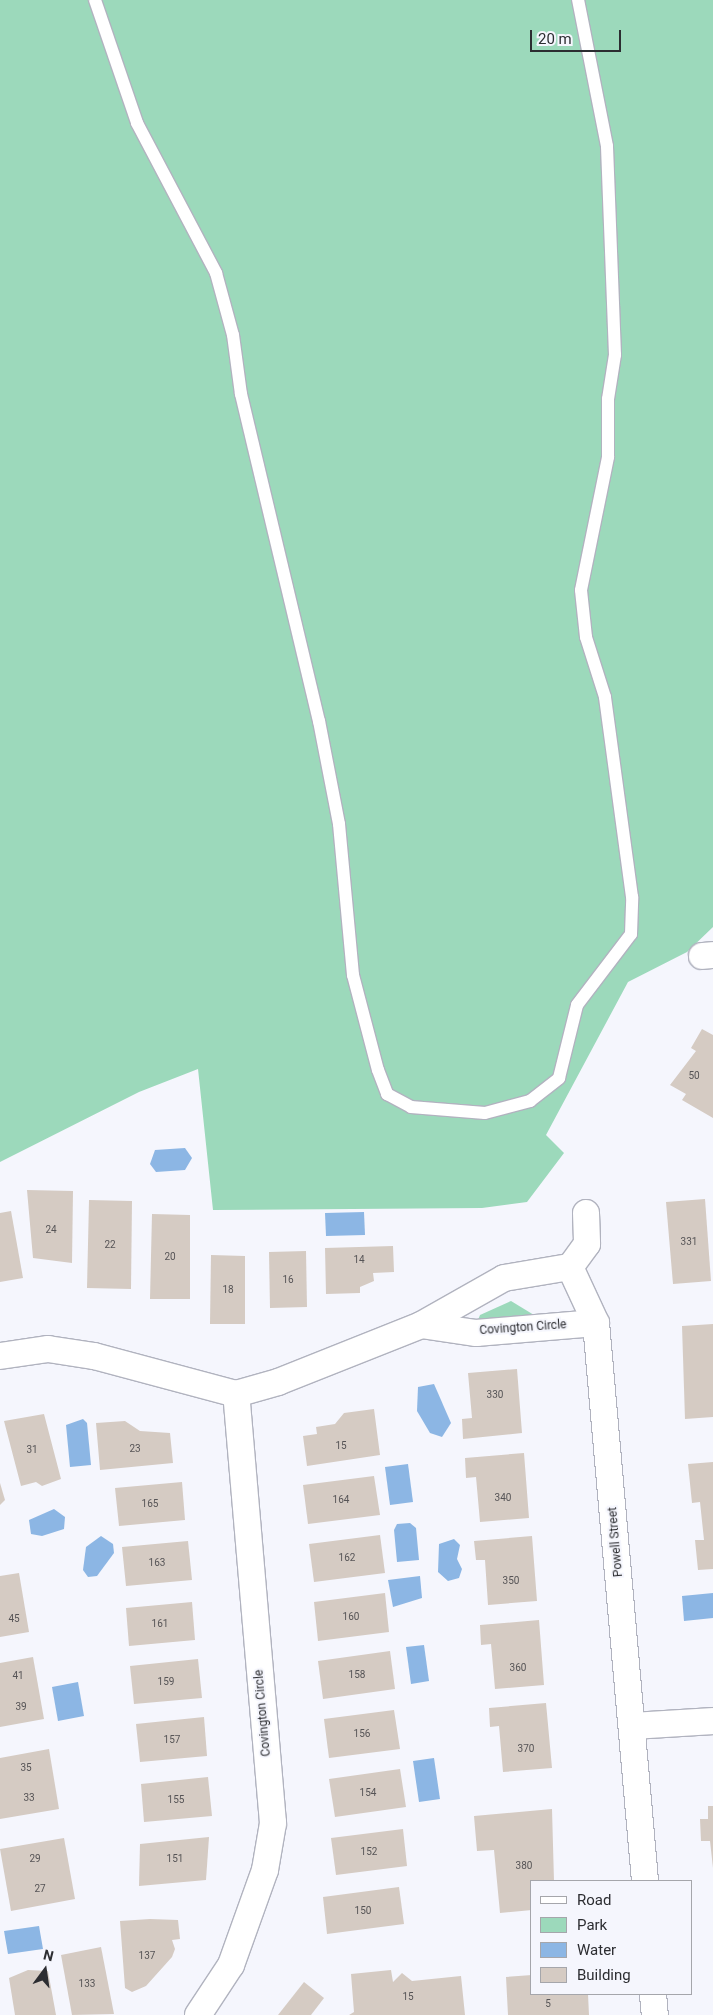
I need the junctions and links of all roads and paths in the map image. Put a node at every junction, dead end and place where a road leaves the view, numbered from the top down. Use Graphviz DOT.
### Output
graph roads {
  1 [pos="95,0"];
  2 [pos="578,0"];
  3 [pos="586,1213"];
  4 [pos="570,1267"];
  5 [pos="596,1323"];
  6 [pos="421,1324"];
  7 [pos="0,1356"];
  8 [pos="236,1394"];
  9 [pos="713,1721"];
  10 [pos="633,1726"];
  11 [pos="645,1880"];
  12 [pos="653,1995"];
  13 [pos="198,2015"];
  14 [pos="655,2015"];
  1 -- 2 [label="lane"];
  3 -- 4 [label="street"];
  4 -- 5 [label="street, Powell Street"];
  4 -- 6 [label="street"];
  5 -- 6 [label="street, Covington Circle"];
  5 -- 10 [label="street, Powell Street"];
  6 -- 8 [label="street"];
  7 -- 8 [label="street"];
  8 -- 13 [label="street, Covington Circle"];
  9 -- 10 [label="street"];
  10 -- 11 [label="street, Powell Street"];
  12 -- 14 [label="street"];
}
